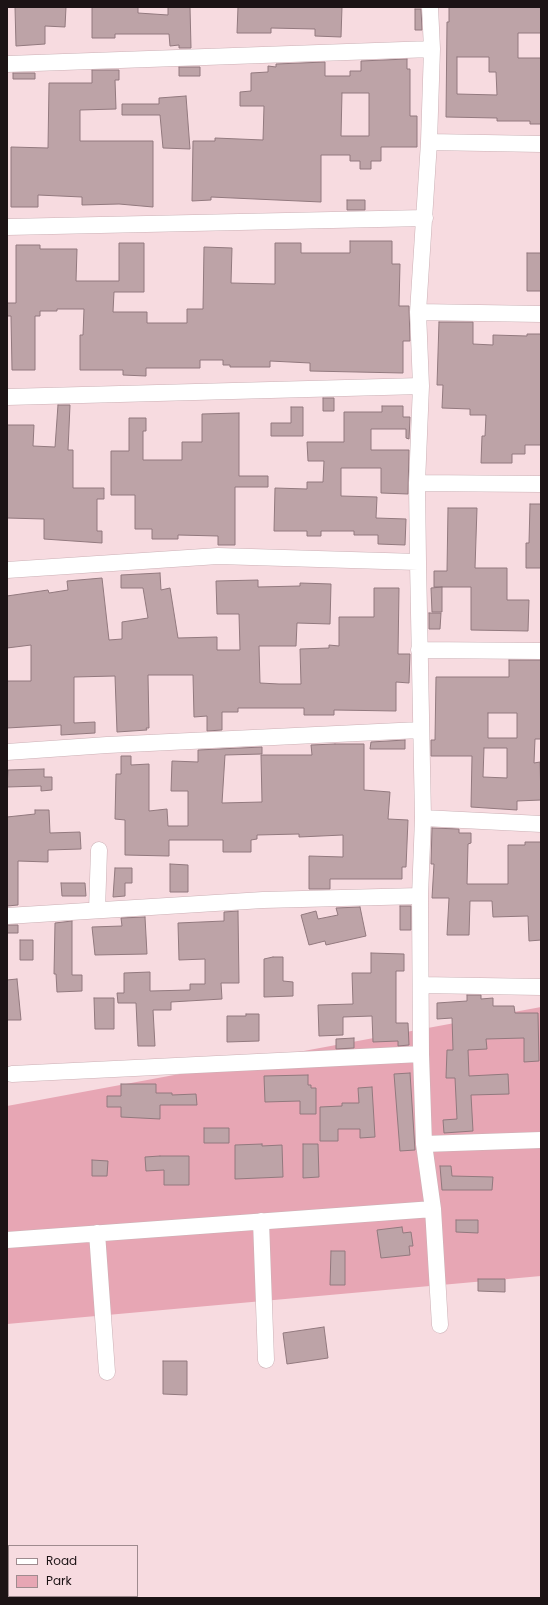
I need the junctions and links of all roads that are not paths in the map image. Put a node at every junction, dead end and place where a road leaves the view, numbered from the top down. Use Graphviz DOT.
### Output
graph roads {
  1 [pos="430,7"];
  2 [pos="432,49"];
  3 [pos="7,64"];
  4 [pos="429,142"];
  5 [pos="541,144"];
  6 [pos="425,218"];
  7 [pos="7,227"];
  8 [pos="418,312"];
  9 [pos="541,314"];
  10 [pos="421,386"];
  11 [pos="7,397"];
  12 [pos="417,483"];
  13 [pos="541,484"];
  14 [pos="418,562"];
  15 [pos="7,570"];
  16 [pos="419,650"];
  17 [pos="541,651"];
  18 [pos="420,730"];
  19 [pos="7,752"];
  20 [pos="423,818"];
  21 [pos="541,824"];
  22 [pos="99,850"];
  23 [pos="420,896"];
  24 [pos="97,910"];
  25 [pos="7,916"];
  26 [pos="421,985"];
  27 [pos="541,987"];
  28 [pos="421,1054"];
  29 [pos="12,1074"];
  30 [pos="541,1140"];
  31 [pos="424,1144"];
  32 [pos="432,1209"];
  33 [pos="261,1221"];
  34 [pos="98,1234"];
  35 [pos="7,1240"];
  36 [pos="440,1325"];
  37 [pos="266,1360"];
  38 [pos="107,1372"];
  1 -- 2 [label="street"];
  2 -- 3 [label="street"];
  2 -- 4 [label="street"];
  4 -- 5 [label="street"];
  4 -- 6 [label="street"];
  6 -- 7 [label="street"];
  6 -- 8 [label="street"];
  8 -- 9 [label="street"];
  8 -- 10 [label="street"];
  10 -- 11 [label="street"];
  10 -- 12 [label="street"];
  12 -- 13 [label="street"];
  12 -- 14 [label="street"];
  14 -- 15 [label="street"];
  14 -- 16 [label="street"];
  16 -- 17 [label="street"];
  16 -- 18 [label="street"];
  18 -- 19 [label="street"];
  18 -- 20 [label="street"];
  20 -- 21 [label="street"];
  20 -- 23 [label="street"];
  22 -- 24 [label="street"];
  23 -- 24 [label="street"];
  23 -- 26 [label="street"];
  24 -- 25 [label="street"];
  26 -- 27 [label="street"];
  26 -- 28 [label="street"];
  28 -- 29 [label="street"];
  28 -- 31 [label="street"];
  30 -- 31 [label="street"];
  31 -- 32 [label="street"];
  32 -- 33 [label="street"];
  32 -- 36 [label="street"];
  33 -- 34 [label="street"];
  33 -- 37 [label="street"];
  34 -- 35 [label="street"];
  34 -- 38 [label="street"];
}
